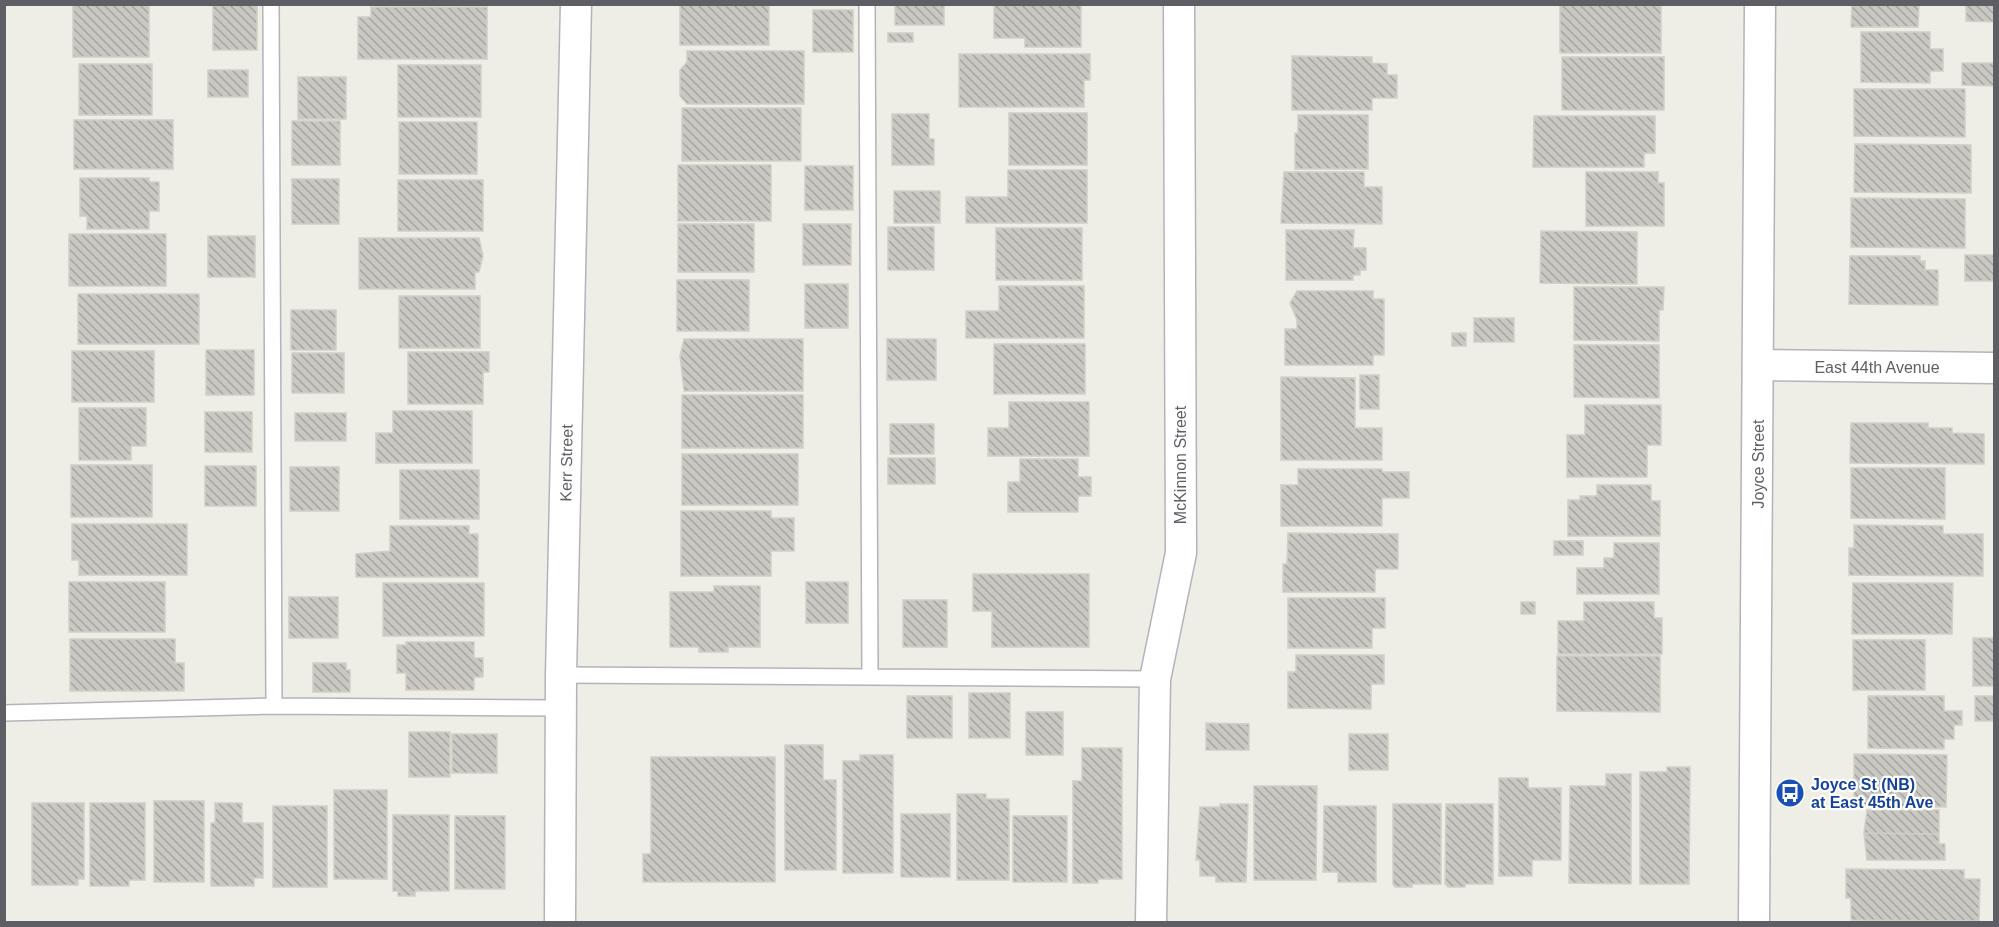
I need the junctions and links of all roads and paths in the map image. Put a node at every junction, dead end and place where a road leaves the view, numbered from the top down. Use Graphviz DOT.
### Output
graph roads {
  1 [pos="271,4"];
  2 [pos="576,4"];
  3 [pos="867,4"];
  4 [pos="1179,4"];
  5 [pos="1760,4"];
  6 [pos="1759,365"];
  7 [pos="1995,368"];
  8 [pos="561,675"];
  9 [pos="870,676"];
  10 [pos="1155,678"];
  11 [pos="274,706"];
  12 [pos="561,708"];
  13 [pos="4,713"];
  14 [pos="560,922"];
  15 [pos="1151,922"];
  16 [pos="1754,922"];
  1 -- 11 [label="lane"];
  2 -- 8 [label="street, Kerr Street"];
  3 -- 9 [label="lane"];
  4 -- 10 [label="street, McKinnon Street"];
  5 -- 6 [label="street, Joyce Street"];
  6 -- 7 [label="street, East 44th Avenue"];
  6 -- 16 [label="street, Joyce Street"];
  8 -- 9 [label="lane"];
  8 -- 12 [label="street, Kerr Street"];
  9 -- 10 [label="lane"];
  10 -- 15 [label="street, McKinnon Street"];
  11 -- 12 [label="lane"];
  11 -- 13 [label="lane"];
  12 -- 14 [label="street, Kerr Street"];
}
